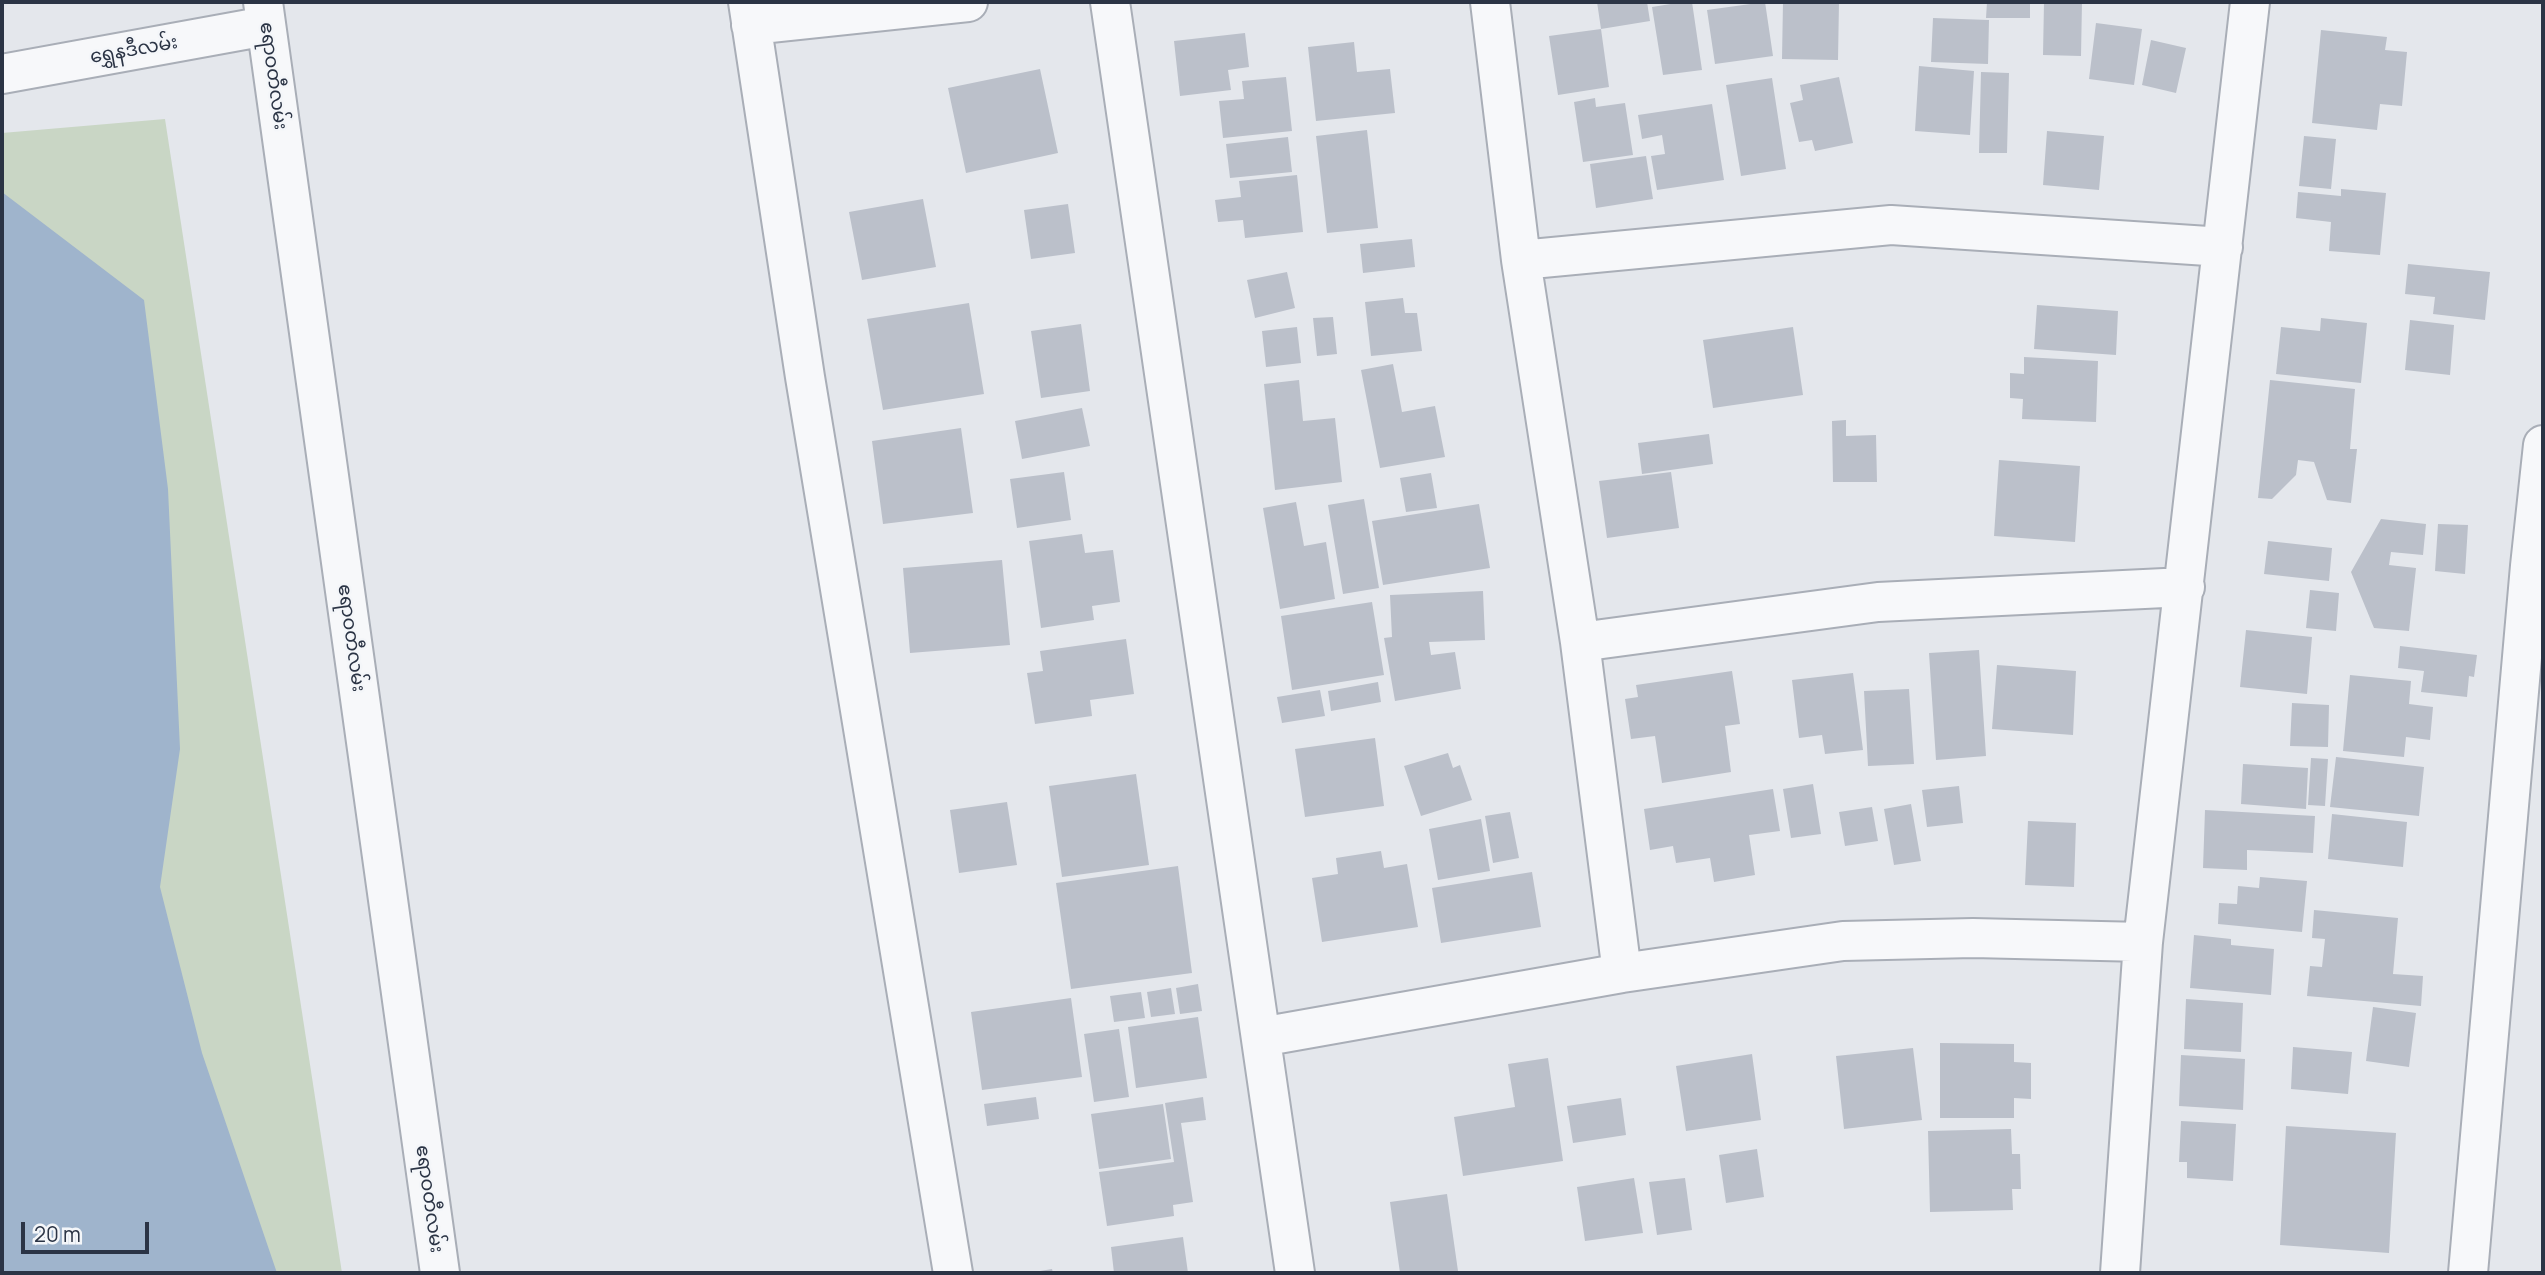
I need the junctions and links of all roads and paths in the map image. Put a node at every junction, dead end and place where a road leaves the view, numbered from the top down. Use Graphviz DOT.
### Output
graph roads {
  1 [pos="968,2"];
  2 [pos="1110,2"];
  3 [pos="1490,2"];
  4 [pos="2250,2"];
  5 [pos="750,13"];
  6 [pos="265,14"];
  7 [pos="2,74"];
  8 [pos="2223,247"];
  9 [pos="1521,260"];
  10 [pos="2543,445"];
  11 [pos="2185,587"];
  12 [pos="1580,642"];
  13 [pos="2144,942"];
  14 [pos="1622,973"];
  15 [pos="1261,1037"];
  16 [pos="440,1273"];
  17 [pos="953,1273"];
  18 [pos="1295,1273"];
  19 [pos="2120,1273"];
  20 [pos="2468,1273"];
  1 -- 5 [label="street"];
  2 -- 15 [label="street"];
  3 -- 9 [label="street"];
  4 -- 8 [label="street"];
  5 -- 17 [label="street"];
  6 -- 7 [label="street, ရွှေနဒီလမ်း"];
  6 -- 16 [label="street, ဧရာဝတီလမ်း"];
  8 -- 9 [label="street"];
  8 -- 11 [label="street"];
  9 -- 12 [label="street"];
  10 -- 20 [label="street"];
  11 -- 12 [label="street"];
  11 -- 13 [label="street"];
  12 -- 14 [label="street"];
  13 -- 14 [label="street"];
  13 -- 19 [label="street"];
  14 -- 15 [label="street"];
  15 -- 18 [label="street"];
}
